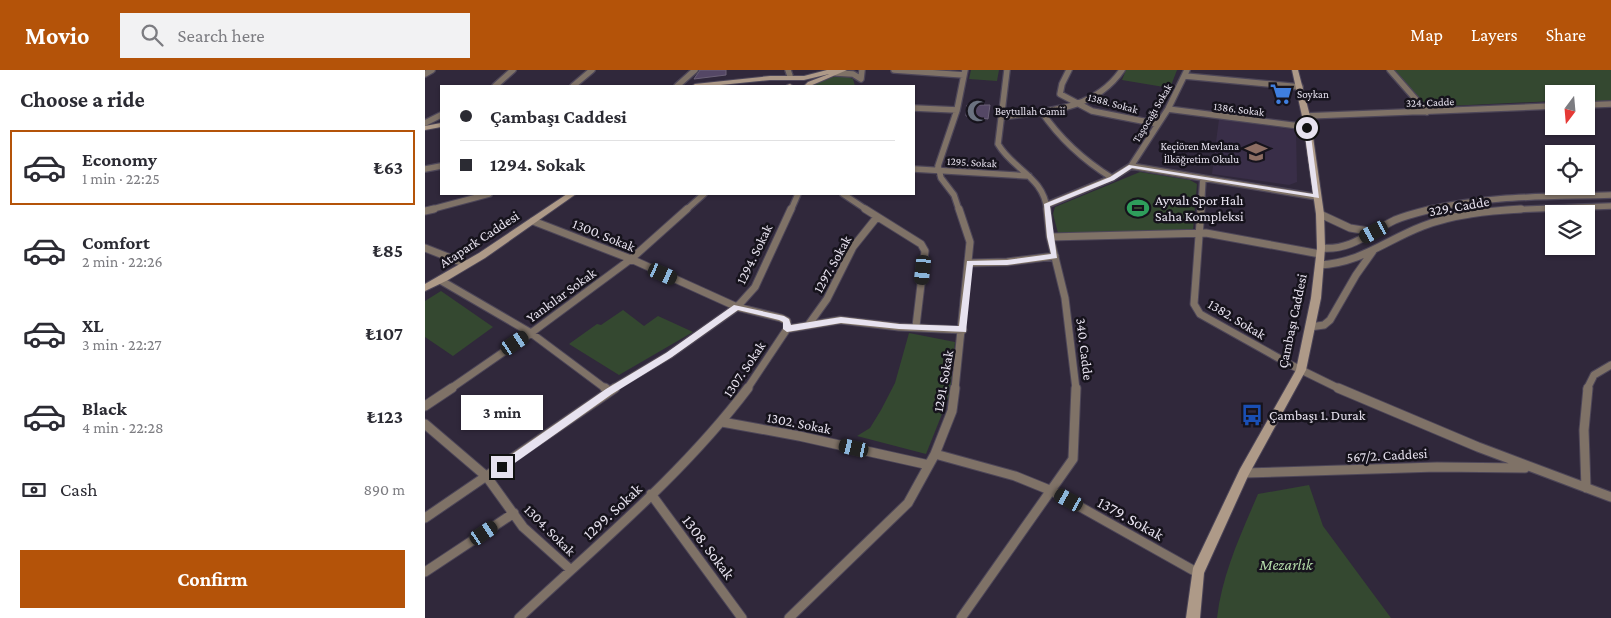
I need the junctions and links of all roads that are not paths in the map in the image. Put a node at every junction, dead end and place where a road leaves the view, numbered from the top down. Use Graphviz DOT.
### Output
graph roads {
  1 [pos="432,70"];
  2 [pos="513,70"];
  3 [pos="593,70"];
  4 [pos="695,70"];
  5 [pos="788,70"];
  6 [pos="844,70"];
  7 [pos="862,70"];
  8 [pos="894,70"];
  9 [pos="1007,70"];
  10 [pos="1069,70"];
  11 [pos="1122,70"];
  12 [pos="1295,70"];
  13 [pos="1390,70"];
  14 [pos="835,71"];
  15 [pos="965,73"];
  16 [pos="1186,73"];
  17 [pos="425,74"];
  18 [pos="760,79"];
  19 [pos="861,79"];
  20 [pos="802,80"];
  21 [pos="496,85"];
  22 [pos="574,85"];
  23 [pos="678,85"];
  24 [pos="704,85"];
  25 [pos="786,85"];
  26 [pos="790,85"];
  27 [pos="862,85"];
  28 [pos="1300,87"];
  29 [pos="1611,104"];
  30 [pos="1079,105"];
  31 [pos="1595,105"];
  32 [pos="1545,106"];
  33 [pos="915,108"];
  34 [pos="957,110"];
  35 [pos="1168,110"];
  36 [pos="1041,111"];
  37 [pos="1427,112"];
  38 [pos="440,116"];
  39 [pos="1306,116"];
  40 [pos="1001,117"];
  41 [pos="1158,124"];
  42 [pos="440,126"];
  43 [pos="426,127"];
  44 [pos="1307,128"];
  45 [pos="440,166"];
  46 [pos="1131,166"];
  47 [pos="425,169"];
  48 [pos="915,169"];
  49 [pos="939,171"];
  50 [pos="1029,176"];
  51 [pos="1112,178"];
  52 [pos="1203,178"];
  53 [pos="485,195"];
  54 [pos="570,195"];
  55 [pos="703,195"];
  56 [pos="798,195"];
  57 [pos="844,195"];
  58 [pos="1611,195"];
  59 [pos="1317,197"];
  60 [pos="1047,205"];
  61 [pos="1611,206"];
  62 [pos="425,211"];
  63 [pos="1319,214"];
  64 [pos="877,217"];
  65 [pos="533,220"];
  66 [pos="1374,232"];
  67 [pos="1199,234"];
  68 [pos="1050,237"];
  69 [pos="425,248"];
  70 [pos="1375,249"];
  71 [pos="1321,251"];
  72 [pos="1055,256"];
  73 [pos="631,259"];
  74 [pos="969,263"];
  75 [pos="466,264"];
  76 [pos="1319,265"];
  77 [pos="440,280"];
  78 [pos="425,288"];
  79 [pos="737,306"];
  80 [pos="809,324"];
  81 [pos="917,326"];
  82 [pos="1310,328"];
  83 [pos="787,329"];
  84 [pos="963,330"];
  85 [pos="531,333"];
  86 [pos="1611,365"];
  87 [pos="1301,370"];
  88 [pos="609,391"];
  89 [pos="425,406"];
  90 [pos="722,422"];
  91 [pos="425,424"];
  92 [pos="935,454"];
  93 [pos="929,465"];
  94 [pos="1530,468"];
  95 [pos="1245,473"];
  96 [pos="487,477"];
  97 [pos="1586,488"];
  98 [pos="1052,491"];
  99 [pos="651,494"];
  100 [pos="1611,497"];
  101 [pos="514,513"];
  102 [pos="425,518"];
  103 [pos="571,570"];
  104 [pos="425,572"];
  105 [pos="1198,573"];
  106 [pos="519,618"];
  107 [pos="742,618"];
  108 [pos="789,618"];
  109 [pos="961,618"];
  110 [pos="1193,618"];
  1 -- 17 [label="street"];
  2 -- 21 [label="street"];
  3 -- 22 [label="street"];
  4 -- 23 [label="street"];
  5 -- 20 [label="street"];
  6 -- 14 [label="main road"];
  7 -- 19 [label="street"];
  8 -- 15 [label="street"];
  9 -- 40 [label="street, 340. Cadde"];
  10 -- 30 [label="street, 1388. Sokak"];
  11 -- 30 [label="street"];
  12 -- 28 [label="main road, Çambaşı Caddesi"];
  13 -- 37 [label="street"];
  14 -- 19 [label="street"];
  14 -- 20 [label="main road"];
  15 -- 34 [label="street"];
  16 -- 28 [label="street"];
  16 -- 35 [label="street, Taşocağı Sokak"];
  18 -- 20 [label="main road"];
  18 -- 24 [label="main road"];
  18 -- 25 [label="main road"];
  19 -- 27 [label="street"];
  20 -- 26 [label="main road"];
  28 -- 39 [label="main road, Çambaşı Caddesi"];
  29 -- 31 [label="street"];
  30 -- 36 [label="street"];
  30 -- 41 [label="street, 1388. Sokak"];
  32 -- 37 [label="street, 324. Cadde"];
  33 -- 34 [label="street"];
  34 -- 49 [label="street"];
  35 -- 41 [label="street, Taşocağı Sokak"];
  35 -- 44 [label="street, 1386. Sokak"];
  36 -- 40 [label="street"];
  36 -- 51 [label="street"];
  37 -- 39 [label="street, 324. Cadde"];
  38 -- 43 [label="street"];
  39 -- 44 [label="main road, Çambaşı Caddesi"];
  40 -- 50 [label="street, 340. Cadde"];
  41 -- 46 [label="street, Taşocağı Sokak"];
  42 -- 43 [label="main road"];
  44 -- 59 [label="main road, Çambaşı Caddesi"];
  45 -- 47 [label="street"];
  46 -- 51 [label="street"];
  46 -- 52 [label="street"];
  48 -- 49 [label="street, 1295. Sokak"];
  49 -- 50 [label="street, 1295. Sokak"];
  49 -- 74 [label="street, 1291. Sokak"];
  50 -- 60 [label="street, 340. Cadde"];
  51 -- 60 [label="street"];
  52 -- 59 [label="street"];
  52 -- 67 [label="street, 1382. Sokak"];
  53 -- 62 [label="street"];
  54 -- 65 [label="main road, Atapark Caddesi"];
  55 -- 73 [label="street, Yankılar Sokak"];
  56 -- 79 [label="street, 1294. Sokak"];
  57 -- 64 [label="street"];
  58 -- 66 [label="street, 329. Cadde"];
  59 -- 63 [label="main road, Çambaşı Caddesi"];
  60 -- 68 [label="street, 340. Cadde"];
  61 -- 70 [label="street, 329. Cadde"];
  63 -- 66 [label="street"];
  63 -- 71 [label="main road, Çambaşı Caddesi"];
  64 -- 80 [label="street, 1297. Sokak"];
  64 -- 81 [label="street"];
  65 -- 73 [label="street, 1300. Sokak"];
  65 -- 75 [label="main road, Atapark Caddesi"];
  66 -- 71 [label="street, 329. Cadde"];
  67 -- 68 [label="street, 329. Cadde"];
  67 -- 71 [label="street, 329. Cadde"];
  67 -- 87 [label="street, 1382. Sokak"];
  68 -- 72 [label="street, 340. Cadde"];
  69 -- 75 [label="street"];
  70 -- 76 [label="street, 329. Cadde"];
  70 -- 82 [label="street"];
  71 -- 76 [label="main road, Çambaşı Caddesi"];
  72 -- 74 [label="street"];
  72 -- 98 [label="street, 340. Cadde"];
  73 -- 79 [label="street, 1300. Sokak"];
  73 -- 85 [label="street, Yankılar Sokak"];
  74 -- 84 [label="street, 1291. Sokak"];
  75 -- 77 [label="main road, Atapark Caddesi"];
  76 -- 82 [label="main road, Çambaşı Caddesi"];
  77 -- 78 [label="main road, Atapark Caddesi"];
  77 -- 85 [label="street"];
  79 -- 83 [label="street, 1300. Sokak"];
  79 -- 88 [label="street, 1294. Sokak"];
  80 -- 81 [label="street"];
  80 -- 83 [label="street"];
  81 -- 84 [label="street"];
  82 -- 87 [label="main road, Çambaşı Caddesi"];
  83 -- 90 [label="street, 1307. Sokak"];
  84 -- 92 [label="street, 1291. Sokak"];
  85 -- 88 [label="street"];
  85 -- 89 [label="street, Yankılar Sokak"];
  86 -- 97 [label="street"];
  87 -- 94 [label="street, 1382. Sokak"];
  87 -- 95 [label="main road, Çambaşı Caddesi"];
  88 -- 96 [label="street, 1294. Sokak"];
  90 -- 93 [label="street, 1302. Sokak"];
  90 -- 99 [label="street, 1299. Sokak"];
  91 -- 96 [label="street, 1304. Sokak"];
  92 -- 93 [label="street, 1291. Sokak"];
  92 -- 98 [label="street, 1379. Sokak"];
  93 -- 108 [label="street, 1291. Sokak"];
  94 -- 95 [label="street, 567/2. Caddesi"];
  94 -- 97 [label="street, 1382. Sokak"];
  95 -- 105 [label="main road, Çambaşı Caddesi"];
  96 -- 101 [label="street, 1304. Sokak"];
  96 -- 102 [label="street, 1294. Sokak"];
  97 -- 100 [label="street, 1382. Sokak"];
  98 -- 105 [label="street, 1379. Sokak"];
  98 -- 109 [label="street, 340. Cadde"];
  99 -- 103 [label="street, 1299. Sokak"];
  99 -- 107 [label="street, 1308. Sokak"];
  101 -- 103 [label="street, 1304. Sokak"];
  101 -- 104 [label="street"];
  103 -- 106 [label="street, 1299. Sokak"];
  105 -- 110 [label="main road, Çambaşı Caddesi"];
}
